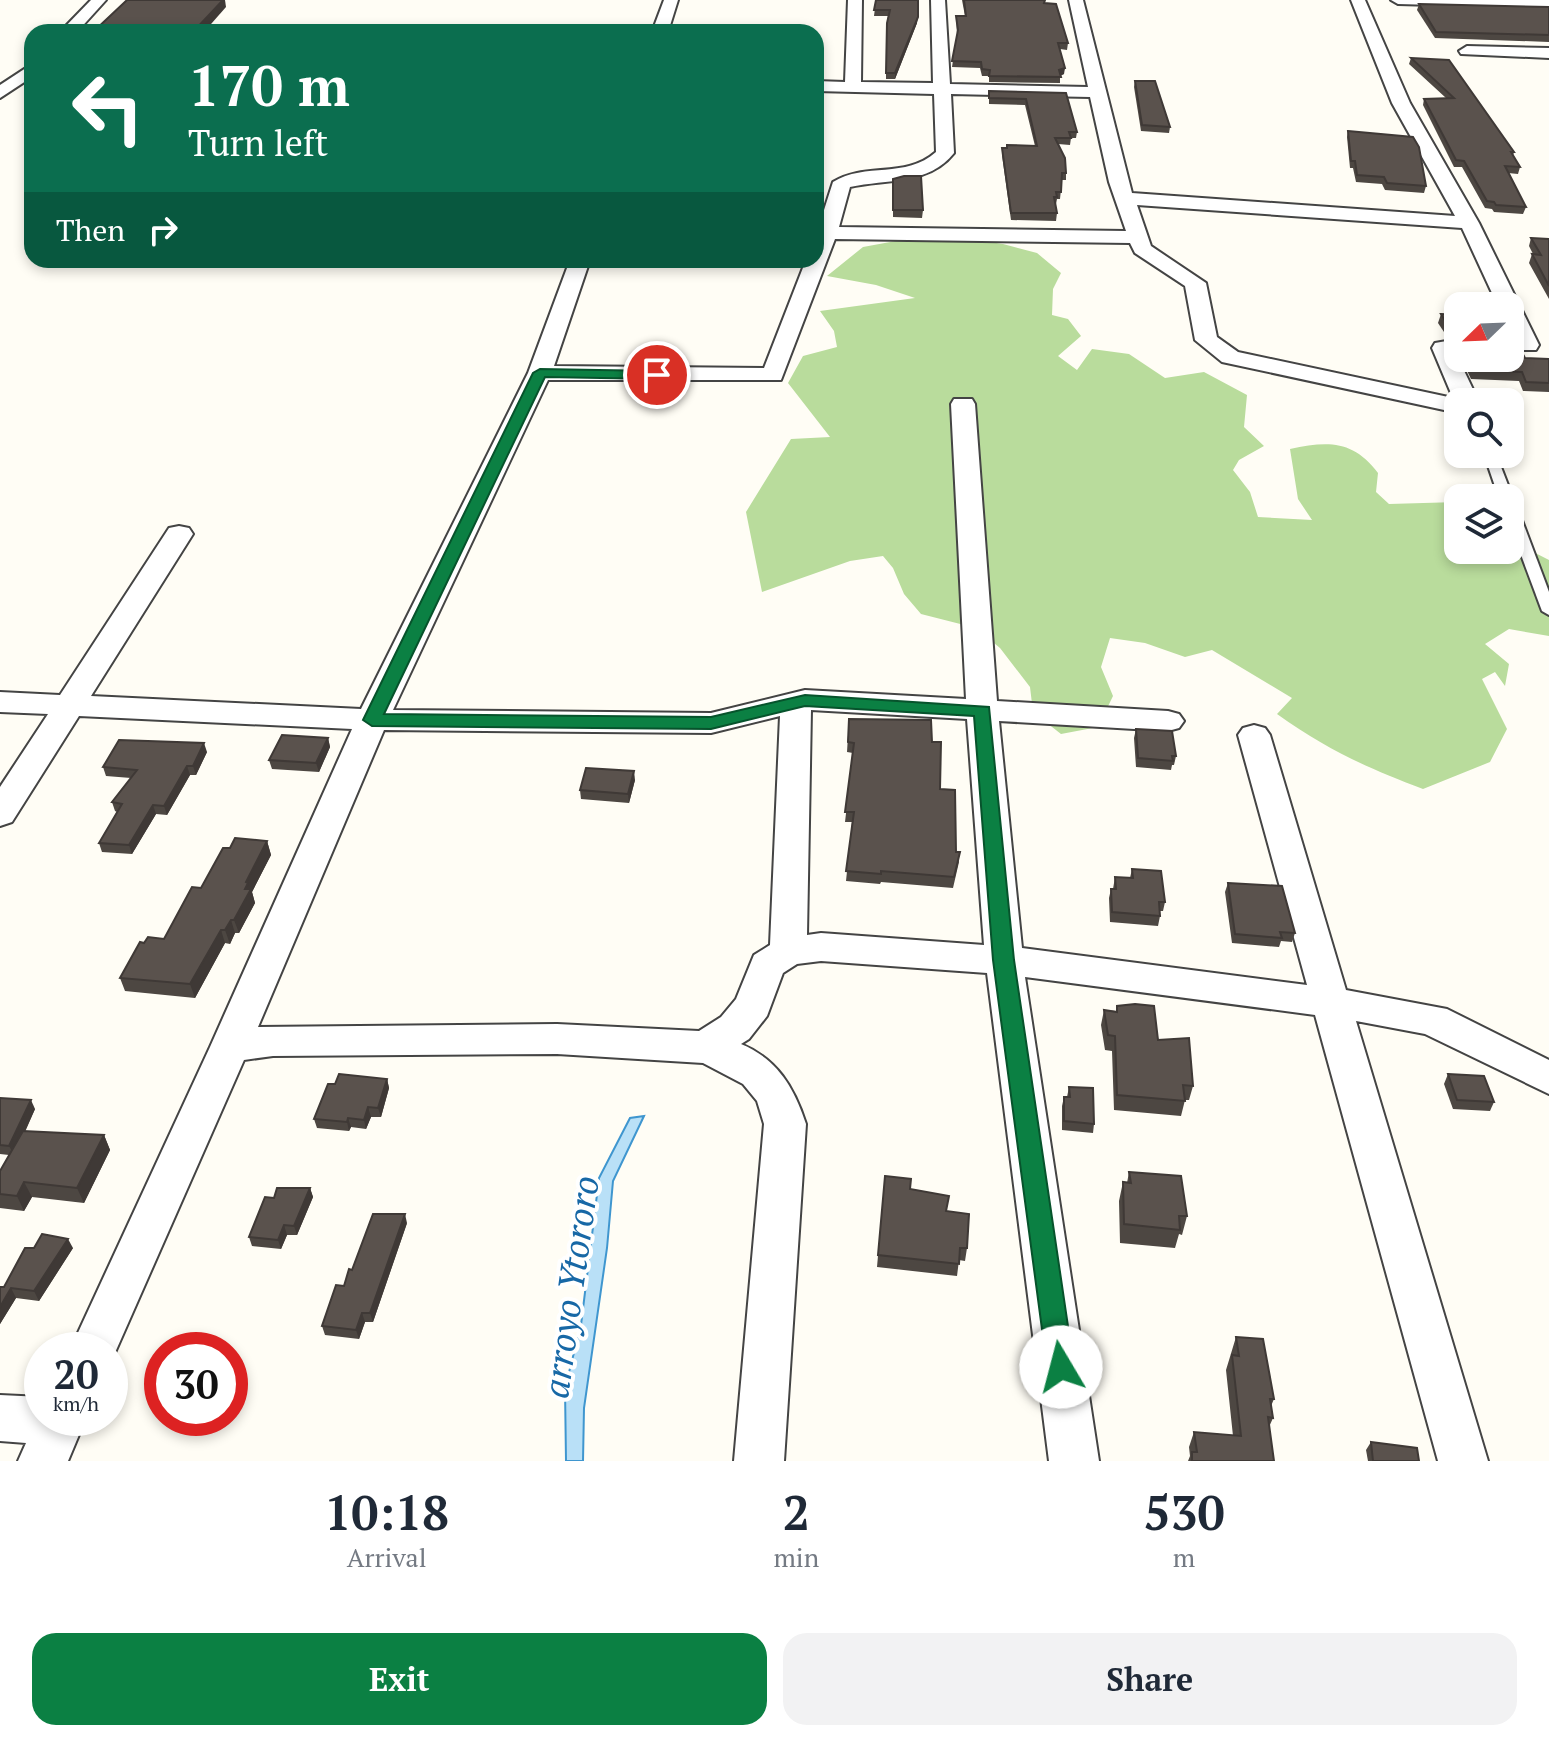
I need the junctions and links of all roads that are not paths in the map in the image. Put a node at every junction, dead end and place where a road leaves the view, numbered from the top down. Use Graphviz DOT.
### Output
graph roads {
  1 [pos="99,0"];
  2 [pos="671,0"];
  3 [pos="855,0"];
  4 [pos="938,0"];
  5 [pos="1076,0"];
  6 [pos="1358,0"];
  7 [pos="1398,0"];
  8 [pos="1549,4"];
  9 [pos="76,24"];
  10 [pos="663,24"];
  11 [pos="1467,51"];
  12 [pos="1549,53"];
  13 [pos="24,75"];
  14 [pos="824,86"];
  15 [pos="853,87"];
  16 [pos="940,88"];
  17 [pos="1096,92"];
  18 [pos="0,93"];
  19 [pos="1125,198"];
  20 [pos="1469,223"];
  21 [pos="827,233"];
  22 [pos="1138,237"];
  23 [pos="824,241"];
  24 [pos="577,268"];
  25 [pos="814,268"];
  26 [pos="1503,292"];
  27 [pos="540,373"];
  28 [pos="1444,403"];
  29 [pos="963,404"];
  30 [pos="179,534"];
  31 [pos="1524,544"];
  32 [pos="1549,611"];
  33 [pos="0,702"];
  34 [pos="796,702"];
  35 [pos="70,708"];
  36 [pos="982,711"];
  37 [pos="372,720"];
  38 [pos="1168,721"];
  39 [pos="1254,735"];
  40 [pos="0,814"];
  41 [pos="788,951"];
  42 [pos="1004,960"];
  43 [pos="1331,1003"];
  44 [pos="230,1047"];
  45 [pos="705,1047"];
  46 [pos="1549,1078"];
  47 [pos="101,1332"];
  48 [pos="0,1418"];
  49 [pos="24,1425"];
  50 [pos="759,1461"];
  51 [pos="1074,1461"];
  52 [pos="1463,1461"];
  1 -- 9 [label="street"];
  2 -- 10 [label="street"];
  3 -- 15 [label="street"];
  4 -- 16 [label="street"];
  5 -- 17 [label="street"];
  6 -- 20 [label="street"];
  7 -- 8 [label="street"];
  11 -- 12 [label="street"];
  13 -- 18 [label="street"];
  14 -- 15 [label="street"];
  15 -- 16 [label="street"];
  16 -- 17 [label="street"];
  16 -- 21 [label="street"];
  17 -- 19 [label="street"];
  19 -- 20 [label="street"];
  19 -- 22 [label="street"];
  20 -- 26 [label="street"];
  21 -- 22 [label="street"];
  21 -- 23 [label="street"];
  22 -- 28 [label="street"];
  24 -- 27 [label="street"];
  25 -- 27 [label="street"];
  27 -- 37 [label="street"];
  29 -- 36 [label="street"];
  30 -- 35 [label="street"];
  31 -- 32 [label="lane"];
  33 -- 35 [label="street"];
  34 -- 36 [label="street"];
  34 -- 37 [label="street"];
  34 -- 41 [label="street"];
  35 -- 37 [label="street"];
  35 -- 40 [label="street"];
  36 -- 38 [label="street"];
  36 -- 42 [label="street"];
  37 -- 44 [label="street"];
  39 -- 43 [label="street"];
  41 -- 42 [label="street"];
  41 -- 45 [label="street"];
  42 -- 43 [label="street"];
  42 -- 51 [label="street"];
  43 -- 46 [label="street"];
  43 -- 52 [label="street"];
  44 -- 45 [label="street"];
  44 -- 47 [label="street"];
  45 -- 50 [label="street"];
  48 -- 49 [label="street"];
}
